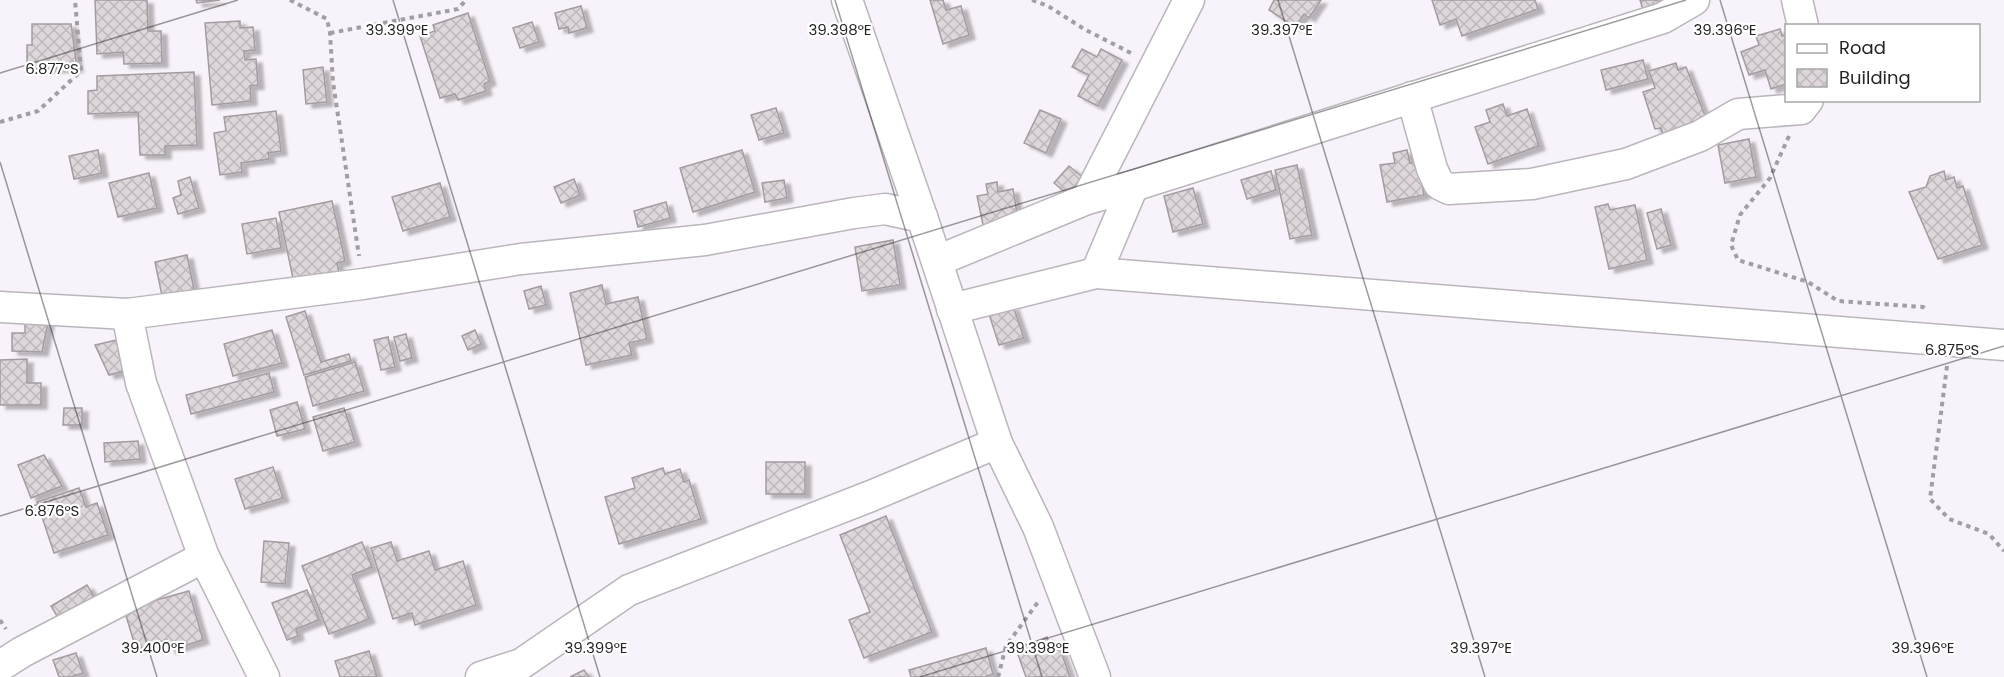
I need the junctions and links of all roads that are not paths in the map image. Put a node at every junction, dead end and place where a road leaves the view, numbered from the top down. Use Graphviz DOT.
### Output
graph roads {
  1 [pos="847,0"];
  2 [pos="1189,0"];
  3 [pos="1694,0"];
  4 [pos="1797,0"];
  5 [pos="1803,24"];
  6 [pos="1412,98"];
  7 [pos="1806,102"];
  8 [pos="1133,186"];
  9 [pos="1087,199"];
  10 [pos="922,217"];
  11 [pos="937,261"];
  12 [pos="1096,273"];
  13 [pos="0,307"];
  14 [pos="952,309"];
  15 [pos="127,314"];
  16 [pos="2004,345"];
  17 [pos="997,443"];
  18 [pos="204,557"];
  19 [pos="0,666"];
  20 [pos="522,671"];
  21 [pos="264,677"];
  22 [pos="480,677"];
  23 [pos="1095,677"];
  1 -- 10 [label="street"];
  2 -- 9 [label="street"];
  3 -- 6 [label="street"];
  4 -- 5 [label="street"];
  6 -- 7 [label="street"];
  6 -- 8 [label="street"];
  8 -- 9 [label="street"];
  8 -- 12 [label="street"];
  9 -- 11 [label="street"];
  10 -- 11 [label="street"];
  10 -- 15 [label="street"];
  11 -- 14 [label="street"];
  12 -- 14 [label="street"];
  12 -- 16 [label="street"];
  13 -- 15 [label="street"];
  14 -- 17 [label="street"];
  15 -- 18 [label="street"];
  17 -- 20 [label="street"];
  17 -- 23 [label="street"];
  18 -- 19 [label="street"];
  18 -- 21 [label="street"];
  20 -- 22 [label="street"];
}
